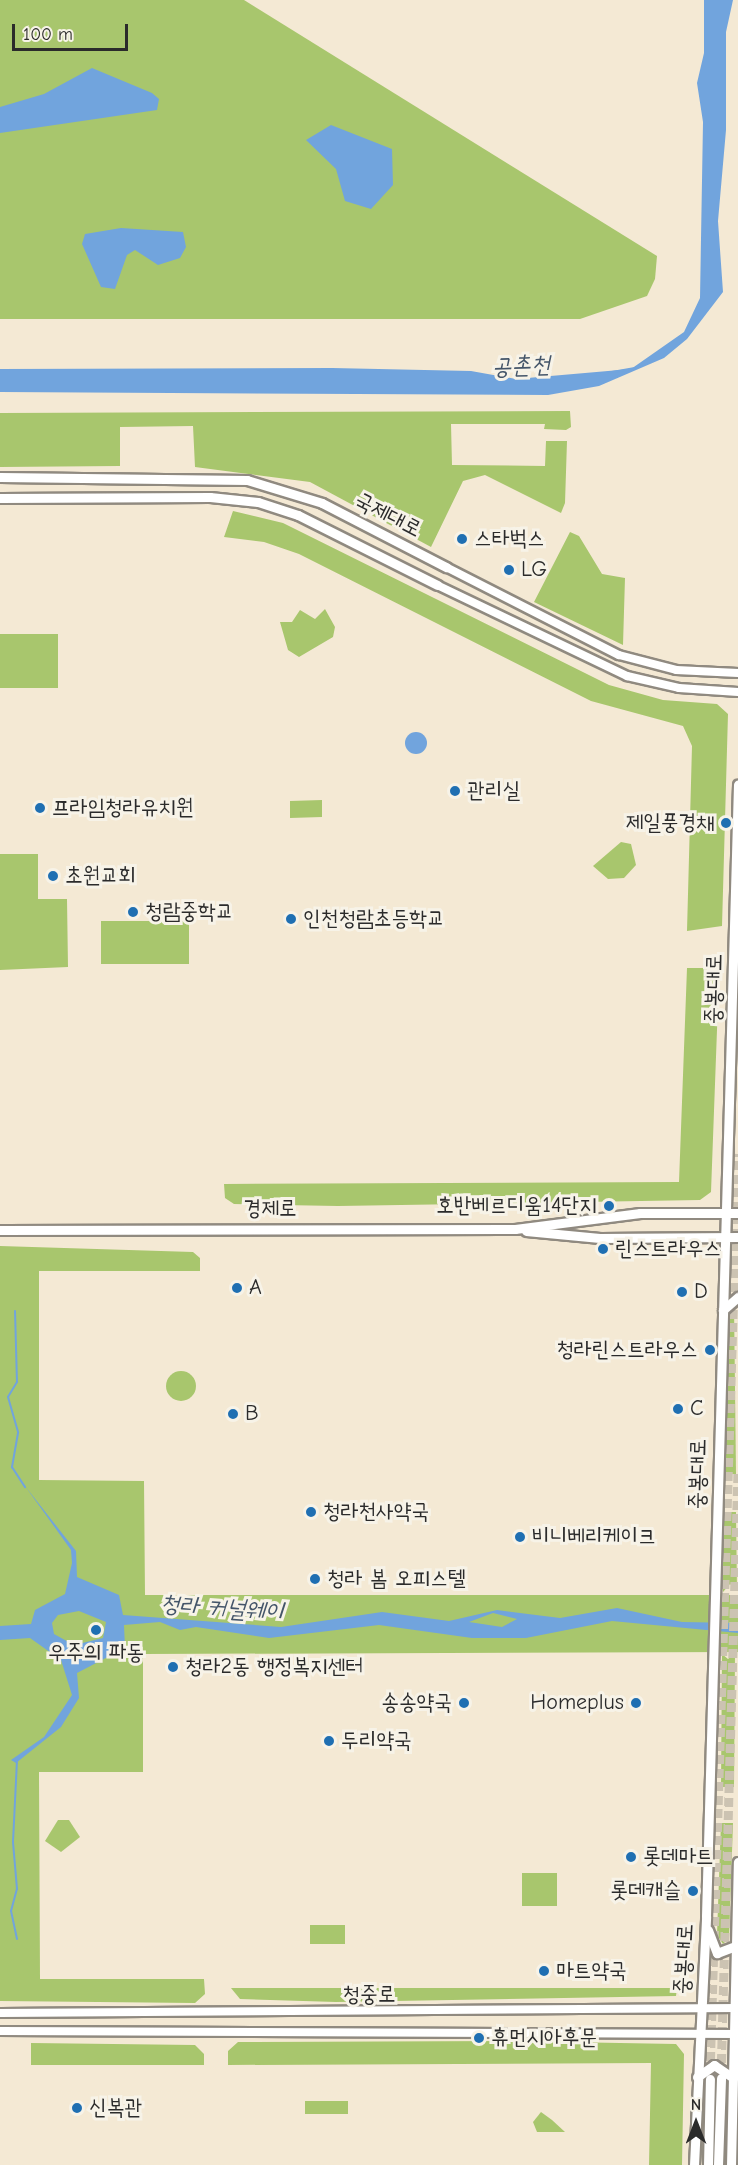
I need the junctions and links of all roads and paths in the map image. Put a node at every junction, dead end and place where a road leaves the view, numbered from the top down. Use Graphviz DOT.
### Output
graph roads {
  1 [pos="0,477"];
  2 [pos="0,498"];
  3 [pos="446,567"];
  4 [pos="437,585"];
  5 [pos="738,673"];
  6 [pos="738,692"];
  7 [pos="738,784"];
  8 [pos="730,1134"];
  9 [pos="738,1158"];
  10 [pos="726,1212"];
  11 [pos="738,1213"];
  12 [pos="0,1223"];
  13 [pos="25,1228"];
  14 [pos="515,1229"];
  15 [pos="0,1230"];
  16 [pos="725,1237"];
  17 [pos="738,1237"];
  18 [pos="738,1297"];
  19 [pos="723,1311"];
  20 [pos="738,1862"];
  21 [pos="706,1916"];
  22 [pos="735,1946"];
  23 [pos="701,2007"];
  24 [pos="736,2008"];
  25 [pos="0,2013"];
  26 [pos="0,2031"];
  27 [pos="699,2033"];
  28 [pos="736,2034"];
  29 [pos="697,2077"];
  30 [pos="721,2078"];
  31 [pos="733,2078"];
  32 [pos="710,2079"];
  33 [pos="694,2165"];
  34 [pos="708,2165"];
  35 [pos="718,2165"];
  36 [pos="731,2165"];
  1 -- 3 [label="main road, 국제대로"];
  2 -- 4 [label="main road, 국제대로"];
  3 -- 5 [label="street, 국제대로"];
  4 -- 6 [label="street, 국제대로"];
  7 -- 8 [label="main road, 중봉대로"];
  8 -- 9 [label="main road"];
  8 -- 10 [label="main road, 중봉대로"];
  10 -- 11 [label="main road, 경제로"];
  10 -- 14 [label="main road, 경제로"];
  10 -- 16 [label="main road, 중봉대로"];
  12 -- 13 [label="main road, 경제로"];
  13 -- 14 [label="main road, 경제로"];
  13 -- 15 [label="main road, 경제로"];
  14 -- 16 [label="main road, 경제로"];
  16 -- 17 [label="main road, 경제로"];
  16 -- 19 [label="main road, 중봉대로"];
  18 -- 19 [label="main road"];
  19 -- 21 [label="main road, 중봉대로"];
  20 -- 22 [label="main road"];
  21 -- 22 [label="main road"];
  21 -- 23 [label="main road, 중봉대로"];
  22 -- 24 [label="main road"];
  23 -- 24 [label="street, 청중로"];
  23 -- 25 [label="street, 청중로"];
  23 -- 27 [label="main road, 중봉대로"];
  24 -- 28 [label="main road"];
  26 -- 27 [label="street, 청중로"];
  27 -- 28 [label="street, 청중로"];
  27 -- 29 [label="main road, 중봉대로"];
  28 -- 31 [label="main road"];
  29 -- 31 [label="main road"];
  29 -- 33 [label="main road, 중봉대로"];
  30 -- 35 [label="main road"];
  31 -- 36 [label="main road"];
  32 -- 34 [label="main road"];
}
